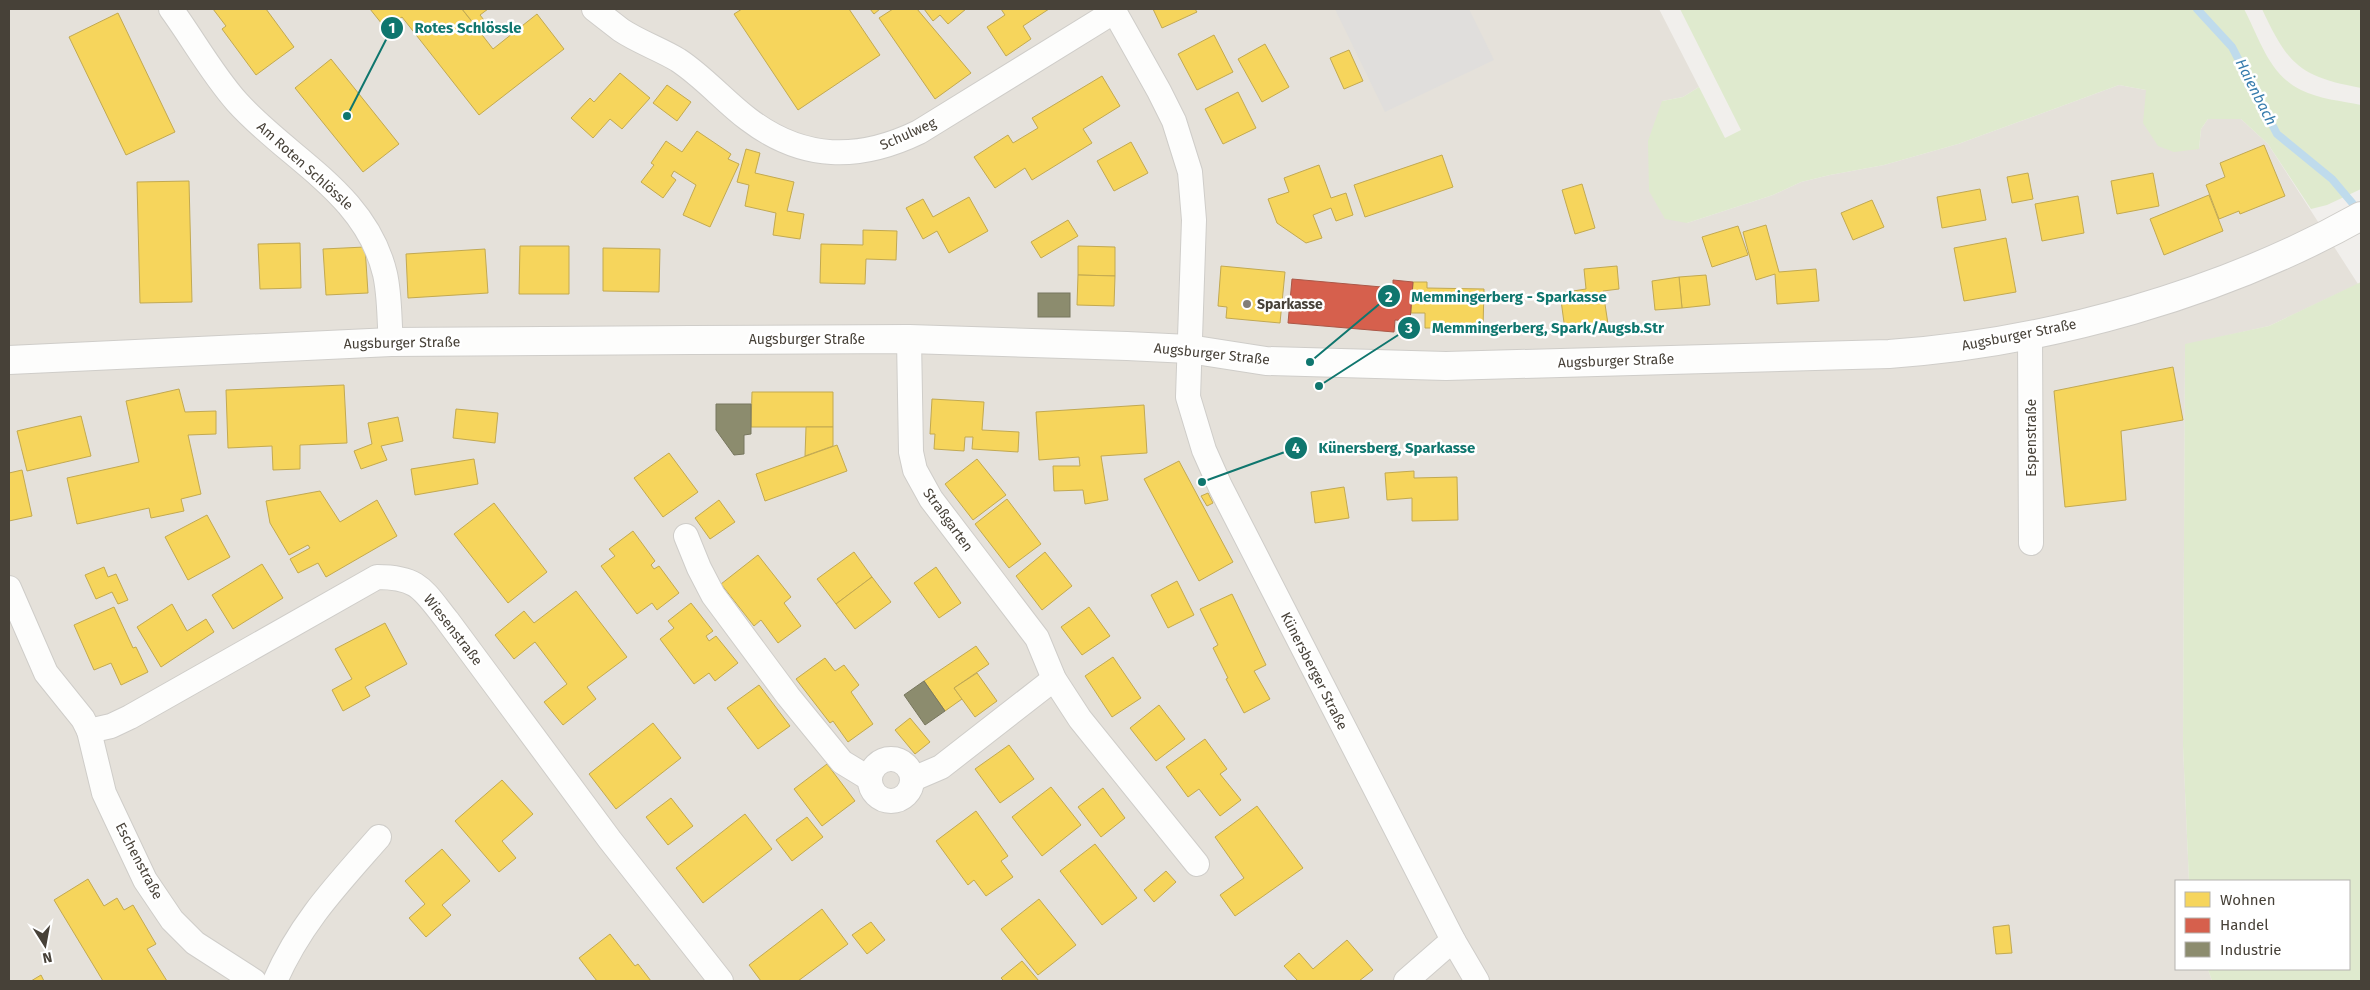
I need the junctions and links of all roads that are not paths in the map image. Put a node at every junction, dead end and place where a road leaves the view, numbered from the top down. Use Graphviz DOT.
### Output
graph roads {
  1 [pos="171,9"];
  2 [pos="594,9"];
  3 [pos="1114,10"];
  4 [pos="2352,221"];
  5 [pos="2030,334"];
  6 [pos="909,339"];
  7 [pos="390,342"];
  8 [pos="1189,349"];
  9 [pos="9,360"];
  10 [pos="686,536"];
  11 [pos="2032,543"];
  12 [pos="9,588"];
  13 [pos="1054,679"];
  14 [pos="89,731"];
  15 [pos="378,838"];
  16 [pos="1197,864"];
  17 [pos="1453,940"];
  18 [pos="254,981"];
  19 [pos="275,981"];
  20 [pos="721,981"];
  21 [pos="1406,981"];
  22 [pos="1477,981"];
  1 -- 7 [label="street, Am Roten Schlössle"];
  2 -- 3 [label="street, Schulweg"];
  3 -- 8 [label="street, Künersberger Straße"];
  4 -- 5 [label="street, Augsburger Straße"];
  5 -- 8 [label="street, Augsburger Straße"];
  5 -- 11 [label="street, Espenstraße"];
  6 -- 7 [label="street, Augsburger Straße"];
  6 -- 8 [label="street, Augsburger Straße"];
  6 -- 13 [label="street, Straßgarten"];
  7 -- 9 [label="street, Augsburger Straße"];
  8 -- 17 [label="street, Künersberger Straße"];
  10 -- 13 [label="street"];
  12 -- 14 [label="street"];
  13 -- 16 [label="street, Straßgarten"];
  14 -- 18 [label="street, Eschenstraße"];
  14 -- 20 [label="street, Wiesenstraße"];
  15 -- 19 [label="street"];
  17 -- 21 [label="street"];
  17 -- 22 [label="street, Künersberger Straße"];
}
